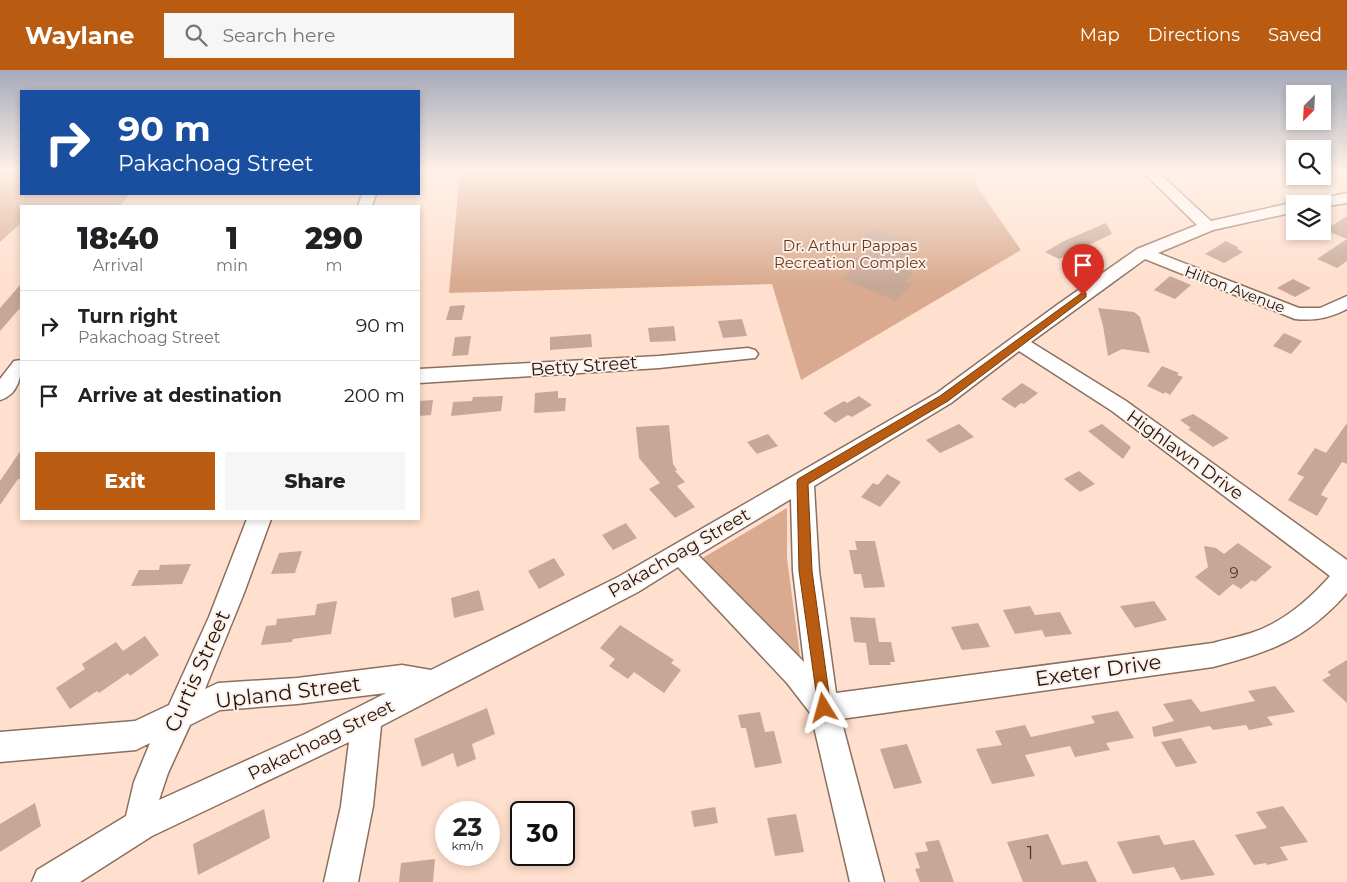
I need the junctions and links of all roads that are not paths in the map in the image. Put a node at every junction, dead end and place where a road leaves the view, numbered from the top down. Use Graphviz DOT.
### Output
graph roads {
  1 [pos="1190,209"];
  2 [pos="1286,209"];
  3 [pos="1208,226"];
  4 [pos="1143,253"];
  5 [pos="1347,300"];
  6 [pos="1018,343"];
  7 [pos="748,354"];
  8 [pos="20,367"];
  9 [pos="420,376"];
  10 [pos="0,393"];
  11 [pos="802,482"];
  12 [pos="259,520"];
  13 [pos="680,553"];
  14 [pos="1347,574"];
  15 [pos="433,684"];
  16 [pos="824,708"];
  17 [pos="180,716"];
  18 [pos="367,718"];
  19 [pos="0,747"];
  20 [pos="141,825"];
  21 [pos="48,882"];
  22 [pos="341,882"];
  23 [pos="867,882"];
  1 -- 3 [label="street"];
  2 -- 3 [label="street, Pakachoag Street"];
  3 -- 4 [label="street, Pakachoag Street"];
  4 -- 5 [label="street, Hilton Avenue"];
  4 -- 6 [label="street, Pakachoag Street"];
  6 -- 11 [label="street, Pakachoag Street"];
  6 -- 14 [label="street, Highlawn Drive"];
  7 -- 9 [label="street, Betty Street"];
  8 -- 10 [label="street"];
  11 -- 13 [label="street, Pakachoag Street"];
  11 -- 16 [label="street"];
  12 -- 17 [label="street, Curtis Street"];
  13 -- 15 [label="street, Pakachoag Street"];
  13 -- 16 [label="street"];
  14 -- 16 [label="street, Exeter Drive"];
  15 -- 17 [label="street, Upland Street"];
  15 -- 18 [label="street, Pakachoag Street"];
  16 -- 23 [label="street"];
  17 -- 19 [label="street, Upland Street"];
  17 -- 20 [label="street, Curtis Street"];
  18 -- 20 [label="street, Pakachoag Street"];
  18 -- 22 [label="street"];
  20 -- 21 [label="street, Pakachoag Street"];
}
